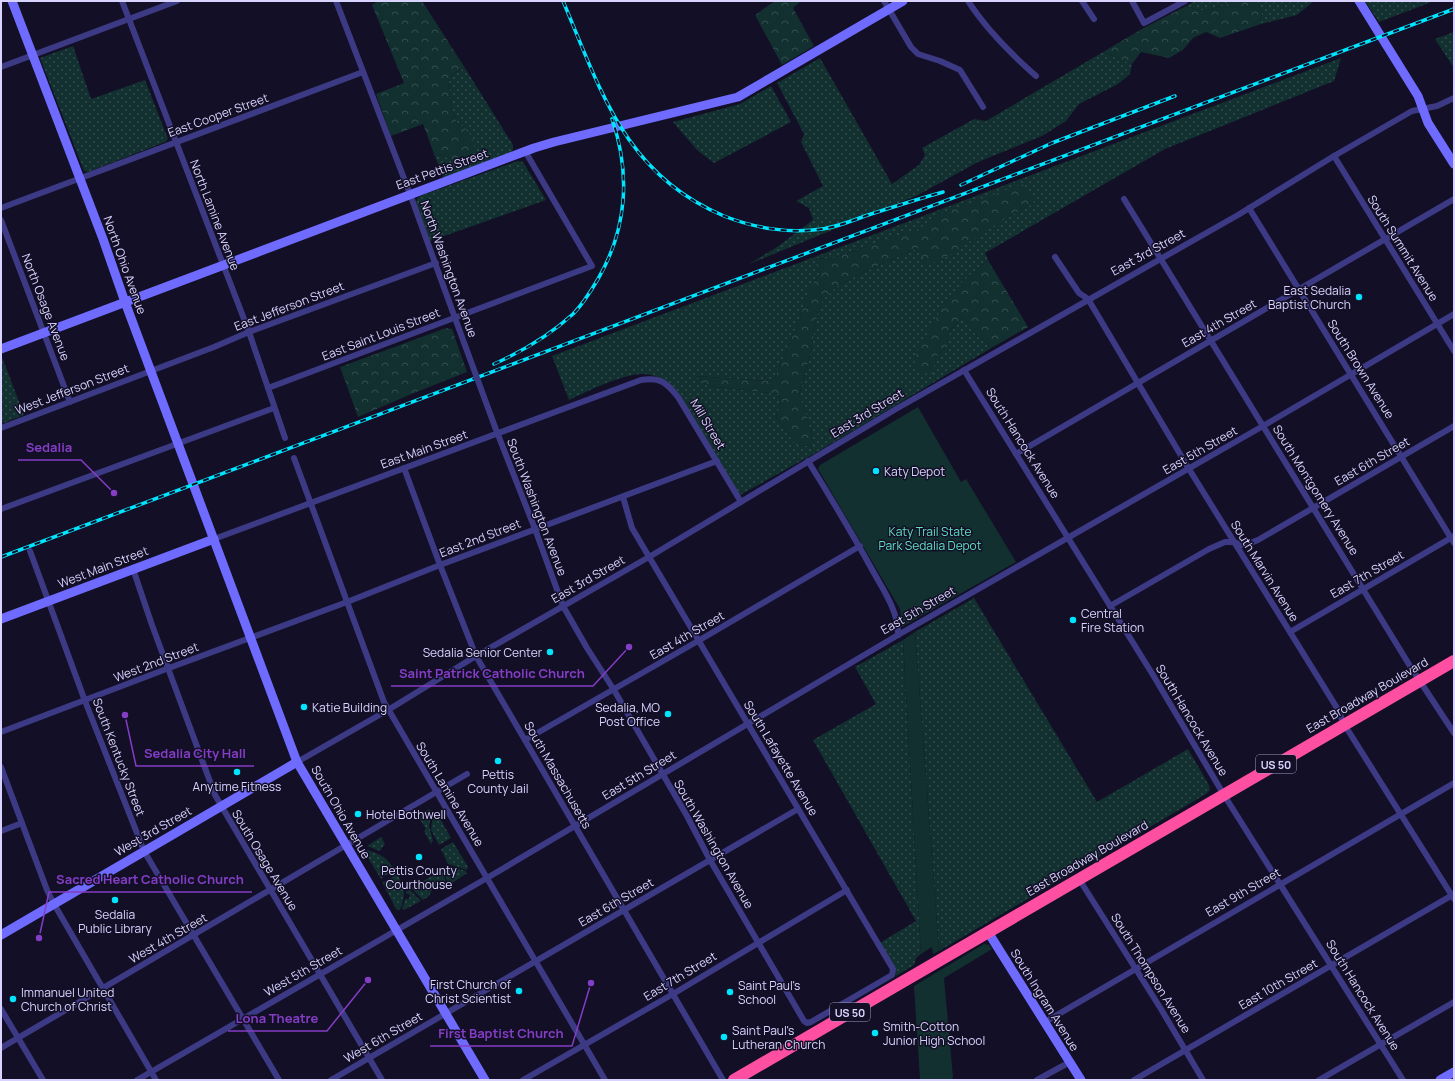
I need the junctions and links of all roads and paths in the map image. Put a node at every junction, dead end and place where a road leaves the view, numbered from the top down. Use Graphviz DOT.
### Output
graph roads {
  1 [pos="12,1"];
  2 [pos="122,1"];
  3 [pos="177,1"];
  4 [pos="336,1"];
  5 [pos="884,1"];
  6 [pos="903,1"];
  7 [pos="968,1"];
  8 [pos="1082,1"];
  9 [pos="1132,1"];
  10 [pos="1184,1"];
  11 [pos="1359,1"];
  12 [pos="888,10"];
  13 [pos="129,19"];
  14 [pos="1094,19"];
  15 [pos="33,55"];
  16 [pos="1,67"];
  17 [pos="363,72"];
  18 [pos="1036,76"];
  19 [pos="1454,98"];
  20 [pos="983,107"];
  21 [pos="1423,108"];
  22 [pos="176,142"];
  23 [pos="525,151"];
  24 [pos="1334,156"];
  25 [pos="1454,164"];
  26 [pos="80,177"];
  27 [pos="410,194"];
  28 [pos="1124,199"];
  29 [pos="1454,199"];
  30 [pos="1,208"];
  31 [pos="1249,208"];
  32 [pos="1,220"];
  33 [pos="1385,239"];
  34 [pos="1055,257"];
  35 [pos="1159,258"];
  36 [pos="436,263"];
  37 [pos="222,265"];
  38 [pos="1299,290"];
  39 [pos="1088,299"];
  40 [pos="126,302"];
  41 [pos="1454,314"];
  42 [pos="455,318"];
  43 [pos="1437,324"];
  44 [pos="249,332"];
  45 [pos="44,333"];
  46 [pos="1211,341"];
  47 [pos="1,349"];
  48 [pos="1454,351"];
  49 [pos="964,370"];
  50 [pos="151,371"];
  51 [pos="1352,374"];
  52 [pos="641,380"];
  53 [pos="1138,384"];
  54 [pos="268,388"];
  55 [pos="70,402"];
  56 [pos="274,408"];
  57 [pos="1263,426"];
  58 [pos="1454,426"];
  59 [pos="1,428"];
  60 [pos="496,430"];
  61 [pos="285,438"];
  62 [pos="178,443"];
  63 [pos="1016,454"];
  64 [pos="1402,456"];
  65 [pos="294,458"];
  66 [pos="717,461"];
  67 [pos="808,461"];
  68 [pos="404,468"];
  69 [pos="1189,469"];
  70 [pos="623,497"];
  71 [pos="741,502"];
  72 [pos="310,503"];
  73 [pos="1314,507"];
  74 [pos="1,508"];
  75 [pos="535,529"];
  76 [pos="1067,537"];
  77 [pos="214,538"];
  78 [pos="1453,539"];
  79 [pos="1234,542"];
  80 [pos="860,546"];
  81 [pos="30,551"];
  82 [pos="649,557"];
  83 [pos="440,565"];
  84 [pos="133,569"];
  85 [pos="1364,588"];
  86 [pos="48,601"];
  87 [pos="347,602"];
  88 [pos="563,606"];
  89 [pos="1110,606"];
  90 [pos="1,619"];
  91 [pos="1290,632"];
  92 [pos="898,635"];
  93 [pos="252,638"];
  94 [pos="698,641"];
  95 [pos="476,656"];
  96 [pos="1454,661"];
  97 [pos="169,668"];
  98 [pos="1420,681"];
  99 [pos="614,690"];
  100 [pos="85,701"];
  101 [pos="388,710"];
  102 [pos="748,724"];
  103 [pos="1344,724"];
  104 [pos="1,732"];
  105 [pos="1454,733"];
  106 [pos="525,740"];
  107 [pos="297,762"];
  108 [pos="1,767"];
  109 [pos="467,774"];
  110 [pos="662,774"];
  111 [pos="1454,783"];
  112 [pos="436,792"];
  113 [pos="1224,795"];
  114 [pos="220,806"];
  115 [pos="798,809"];
  116 [pos="1400,814"];
  117 [pos="22,823"];
  118 [pos="575,826"];
  119 [pos="1,831"];
  120 [pos="346,845"];
  121 [pos="144,851"];
  122 [pos="710,860"];
  123 [pos="487,878"];
  124 [pos="1079,879"];
  125 [pos="1280,884"];
  126 [pos="270,890"];
  127 [pos="847,890"];
  128 [pos="1453,896"];
  129 [pos="54,904"];
  130 [pos="624,910"];
  131 [pos="396,930"];
  132 [pos="988,932"];
  133 [pos="1,934"];
  134 [pos="194,935"];
  135 [pos="758,942"];
  136 [pos="536,961"];
  137 [pos="1331,966"];
  138 [pos="1135,969"];
  139 [pos="320,974"];
  140 [pos="103,988"];
  141 [pos="673,994"];
  142 [pos="1454,1002"];
  143 [pos="1,1009"];
  144 [pos="446,1014"];
  145 [pos="243,1019"];
  146 [pos="1045,1022"];
  147 [pos="807,1023"];
  148 [pos="18,1038"];
  149 [pos="584,1044"];
  150 [pos="1381,1045"];
  151 [pos="1,1048"];
  152 [pos="1185,1050"];
  153 [pos="369,1058"];
  154 [pos="1070,1062"];
  155 [pos="151,1072"];
  156 [pos="1454,1072"];
  157 [pos="43,1080"];
  158 [pos="137,1080"];
  159 [pos="156,1080"];
  160 [pos="279,1080"];
  161 [pos="331,1080"];
  162 [pos="382,1080"];
  163 [pos="485,1080"];
  164 [pos="523,1080"];
  165 [pos="605,1080"];
  166 [pos="723,1080"];
  167 [pos="734,1080"];
  168 [pos="1037,1080"];
  169 [pos="1081,1080"];
  170 [pos="1134,1080"];
  171 [pos="1202,1080"];
  172 [pos="1319,1080"];
  173 [pos="1403,1080"];
  174 [pos="1440,1080"];
  1 -- 15 [label="main road, North Ohio Avenue"];
  2 -- 13 [label="street, North Lamine Avenue"];
  3 -- 13 [label="street"];
  4 -- 17 [label="street, North Washington Avenue"];
  5 -- 12 [label="street"];
  6 -- 12 [label="main road, East Pettis Street"];
  7 -- 18 [label="street"];
  8 -- 14 [label="street"];
  9 -- 10 [label="street"];
  11 -- 21 [label="main road"];
  12 -- 20 [label="street"];
  12 -- 23 [label="main road, East Pettis Street"];
  13 -- 15 [label="street"];
  13 -- 22 [label="street, North Lamine Avenue"];
  15 -- 16 [label="street"];
  15 -- 26 [label="main road, North Ohio Avenue"];
  17 -- 22 [label="street, East Cooper Street"];
  17 -- 27 [label="street, North Washington Avenue"];
  19 -- 21 [label="street, East 3rd Street"];
  21 -- 24 [label="street, East 3rd Street"];
  21 -- 25 [label="main road"];
  22 -- 26 [label="street, East Cooper Street"];
  22 -- 37 [label="street, North Lamine Avenue"];
  23 -- 27 [label="main road, East Pettis Street"];
  23 -- 42 [label="street, East Saint Louis Street"];
  24 -- 31 [label="street, East 3rd Street"];
  24 -- 33 [label="street, South Summit Avenue"];
  26 -- 30 [label="street, East Cooper Street"];
  26 -- 40 [label="main road, North Ohio Avenue"];
  27 -- 36 [label="street, North Washington Avenue"];
  27 -- 37 [label="main road, East Pettis Street"];
  28 -- 35 [label="street, South Montgomery Avenue"];
  29 -- 33 [label="street, East 4th Street"];
  31 -- 35 [label="street, East 3rd Street"];
  31 -- 38 [label="street, South Brown Avenue"];
  32 -- 45 [label="street, North Osage Avenue"];
  33 -- 38 [label="street, East 4th Street"];
  33 -- 43 [label="street, South Summit Avenue"];
  34 -- 39 [label="street, South Marvin Avenue"];
  35 -- 39 [label="street, East 3rd Street"];
  35 -- 46 [label="street, South Montgomery Avenue"];
  36 -- 42 [label="street, North Washington Avenue"];
  36 -- 44 [label="street, East Jefferson Street"];
  37 -- 40 [label="main road, East Pettis Street"];
  37 -- 44 [label="street, North Lamine Avenue"];
  38 -- 46 [label="street, East 4th Street"];
  38 -- 51 [label="street, South Brown Avenue"];
  39 -- 49 [label="street, East 3rd Street"];
  39 -- 53 [label="street, South Marvin Avenue"];
  40 -- 45 [label="main road, East Pettis Street"];
  40 -- 50 [label="main road, North Ohio Avenue"];
  41 -- 43 [label="street, East 5th Street"];
  42 -- 54 [label="street, East Saint Louis Street"];
  42 -- 60 [label="street, North Washington Avenue, bridge"];
  43 -- 48 [label="street, South Summit Avenue"];
  43 -- 51 [label="street, East 5th Street"];
  44 -- 50 [label="street, East Jefferson Street"];
  44 -- 54 [label="street, North Lamine Avenue"];
  45 -- 47 [label="main road, East Pettis Street"];
  45 -- 55 [label="street, North Osage Avenue"];
  46 -- 53 [label="street, East 4th Street"];
  46 -- 57 [label="street, South Montgomery Avenue"];
  49 -- 63 [label="street, South Hancock Avenue"];
  49 -- 67 [label="street, East 3rd Street"];
  50 -- 55 [label="street, West Jefferson Street"];
  50 -- 62 [label="main road, North Ohio Avenue"];
  51 -- 57 [label="street, East 5th Street"];
  51 -- 64 [label="street, South Brown Avenue"];
  52 -- 60 [label="street, East Main Street"];
  52 -- 66 [label="street, Mill Street"];
  53 -- 63 [label="street, East 4th Street"];
  53 -- 69 [label="street, South Marvin Avenue"];
  54 -- 56 [label="street, North Lamine Avenue"];
  55 -- 59 [label="street, West Jefferson Street"];
  56 -- 61 [label="street, North Lamine Avenue"];
  56 -- 62 [label="street"];
  57 -- 69 [label="street, East 5th Street"];
  57 -- 73 [label="street, South Montgomery Avenue"];
  58 -- 64 [label="street, East 6th Street"];
  60 -- 68 [label="street, East Main Street"];
  60 -- 75 [label="street, South Washington Avenue"];
  62 -- 74 [label="street"];
  62 -- 77 [label="main road, North Ohio Avenue"];
  63 -- 76 [label="street, South Hancock Avenue"];
  64 -- 73 [label="street, East 6th Street"];
  64 -- 78 [label="street, South Brown Avenue"];
  65 -- 72 [label="street"];
  66 -- 70 [label="street, East 2nd Street"];
  66 -- 71 [label="street, Mill Street"];
  67 -- 71 [label="street, East 3rd Street"];
  67 -- 80 [label="street"];
  68 -- 72 [label="street, East Main Street"];
  68 -- 83 [label="street, South Massachusetts"];
  69 -- 76 [label="street, East 5th Street"];
  69 -- 79 [label="street, South Marvin Avenue"];
  70 -- 75 [label="street, East 2nd Street"];
  70 -- 82 [label="street, South Lafayette Avenue"];
  71 -- 82 [label="street, East 3rd Street"];
  72 -- 77 [label="street, East Main Street"];
  72 -- 87 [label="street, South Lamine Avenue"];
  73 -- 79 [label="street, East 6th Street"];
  73 -- 85 [label="street, South Montgomery Avenue"];
  75 -- 83 [label="street, East 2nd Street"];
  75 -- 88 [label="street, South Washington Avenue"];
  76 -- 89 [label="street, South Hancock Avenue"];
  76 -- 92 [label="street, East 5th Street"];
  77 -- 84 [label="main road, West Main Street"];
  77 -- 93 [label="main road, South Ohio Avenue"];
  78 -- 85 [label="street, East 7th Street"];
  79 -- 89 [label="street, East 6th Street"];
  79 -- 91 [label="street, South Marvin Avenue"];
  80 -- 92 [label="street"];
  80 -- 94 [label="street, East 4th Street"];
  81 -- 86 [label="street, South Kentucky Street"];
  82 -- 88 [label="street, East 3rd Street"];
  82 -- 94 [label="street, South Lafayette Avenue"];
  83 -- 87 [label="street, East 2nd Street"];
  83 -- 95 [label="street, South Massachusetts"];
  84 -- 86 [label="main road, West Main Street"];
  84 -- 97 [label="street, South Osage Avenue"];
  85 -- 91 [label="street, East 7th Street"];
  85 -- 98 [label="street, South Montgomery Avenue"];
  86 -- 90 [label="main road, West Main Street"];
  86 -- 100 [label="street, South Kentucky Street"];
  87 -- 93 [label="street, East 2nd Street"];
  87 -- 101 [label="street, South Lamine Avenue"];
  88 -- 95 [label="street, East 3rd Street"];
  88 -- 99 [label="street, South Washington Avenue"];
  89 -- 113 [label="street, South Hancock Avenue"];
  91 -- 103 [label="street, South Marvin Avenue"];
  92 -- 102 [label="street, East 5th Street"];
  93 -- 97 [label="street, West 2nd Street"];
  93 -- 107 [label="main road, South Ohio Avenue"];
  94 -- 99 [label="street, East 4th Street"];
  94 -- 102 [label="street, South Lafayette Avenue"];
  95 -- 101 [label="street, East 3rd Street"];
  95 -- 106 [label="street, South Massachusetts"];
  96 -- 98 [label="highway, East Broadway Boulevard / US 50"];
  97 -- 100 [label="street, West 2nd Street"];
  97 -- 114 [label="street, South Osage Avenue"];
  98 -- 103 [label="highway, East Broadway Boulevard / US 50"];
  98 -- 105 [label="street, South Montgomery Avenue"];
  99 -- 106 [label="street, East 4th Street"];
  99 -- 110 [label="street, South Washington Avenue"];
  100 -- 104 [label="street, West 2nd Street"];
  100 -- 121 [label="street, South Kentucky Street"];
  101 -- 107 [label="street, East 3rd Street"];
  101 -- 112 [label="street, South Lamine Avenue"];
  102 -- 110 [label="street, East 5th Street"];
  102 -- 115 [label="street, South Lafayette Avenue"];
  103 -- 113 [label="highway, East Broadway Boulevard / US 50"];
  103 -- 116 [label="street, South Marvin Avenue"];
  106 -- 118 [label="street, South Massachusetts"];
  107 -- 114 [label="main road, West 3rd Street"];
  107 -- 120 [label="main road, South Ohio Avenue"];
  108 -- 117 [label="street"];
  109 -- 112 [label="street"];
  110 -- 118 [label="street, East 5th Street"];
  110 -- 122 [label="street, South Washington Avenue"];
  111 -- 116 [label="street, East 9th Street"];
  112 -- 120 [label="street"];
  112 -- 123 [label="street, South Lamine Avenue"];
  113 -- 124 [label="highway, East Broadway Boulevard / US 50"];
  113 -- 125 [label="street, South Hancock Avenue"];
  114 -- 121 [label="main road, West 3rd Street"];
  114 -- 126 [label="street, South Osage Avenue"];
  115 -- 122 [label="street, East 6th Street"];
  115 -- 127 [label="street, South Lafayette Avenue"];
  116 -- 125 [label="street, East 9th Street"];
  116 -- 128 [label="street, South Marvin Avenue"];
  117 -- 119 [label="street"];
  117 -- 129 [label="street"];
  118 -- 123 [label="street, East 5th Street"];
  118 -- 130 [label="street, South Massachusetts"];
  120 -- 126 [label="street, West 4th Street"];
  120 -- 131 [label="main road, South Ohio Avenue"];
  121 -- 129 [label="main road, West 3rd Street"];
  121 -- 134 [label="street, South Kentucky Street"];
  122 -- 130 [label="street, East 6th Street"];
  122 -- 135 [label="street, South Washington Avenue"];
  123 -- 131 [label="street, East 5th Street"];
  123 -- 136 [label="street, South Lamine Avenue"];
  124 -- 132 [label="highway, East Broadway Boulevard / US 50"];
  124 -- 138 [label="street, South Thompson Avenue"];
  125 -- 137 [label="street, South Hancock Avenue"];
  125 -- 138 [label="street, East 9th Street"];
  126 -- 134 [label="street, West 4th Street"];
  126 -- 139 [label="street, South Osage Avenue"];
  127 -- 135 [label="street, East 7th Street"];
  127 -- 147 [label="street, South Lafayette Avenue"];
  128 -- 137 [label="street, East 10th Street"];
  129 -- 133 [label="main road, West 3rd Street"];
  129 -- 140 [label="street"];
  130 -- 136 [label="street, East 6th Street"];
  130 -- 141 [label="street, South Massachusetts"];
  131 -- 139 [label="street, West 5th Street"];
  131 -- 144 [label="main road, South Ohio Avenue"];
  132 -- 146 [label="main road, South Ingram Avenue"];
  132 -- 167 [label="highway, East Broadway Boulevard / US 50"];
  134 -- 140 [label="street, West 4th Street"];
  134 -- 145 [label="street, South Kentucky Street"];
  135 -- 141 [label="street, East 7th Street"];
  135 -- 147 [label="street, South Washington Avenue"];
  136 -- 144 [label="street, East 6th Street"];
  136 -- 149 [label="street, South Lamine Avenue"];
  137 -- 150 [label="street, South Hancock Avenue"];
  137 -- 152 [label="street, East 10th Street"];
  138 -- 146 [label="street, East 9th Street"];
  138 -- 152 [label="street, South Thompson Avenue"];
  139 -- 145 [label="street, West 5th Street"];
  139 -- 153 [label="street, South Osage Avenue"];
  140 -- 148 [label="street, West 4th Street"];
  140 -- 155 [label="street"];
  141 -- 149 [label="street, East 7th Street"];
  141 -- 166 [label="street, South Massachusetts"];
  142 -- 150 [label="street"];
  143 -- 148 [label="street"];
  144 -- 153 [label="street, West 6th Street"];
  144 -- 163 [label="main road, South Ohio Avenue"];
  145 -- 155 [label="street, West 5th Street"];
  145 -- 160 [label="street, South Kentucky Street"];
  146 -- 154 [label="main road, South Ingram Avenue"];
  148 -- 151 [label="street, West 4th Street"];
  148 -- 157 [label="street"];
  149 -- 164 [label="street, East 7th Street"];
  149 -- 165 [label="street, South Lamine Avenue"];
  150 -- 172 [label="street"];
  150 -- 173 [label="street, South Hancock Avenue"];
  152 -- 170 [label="street, East 10th Street"];
  152 -- 171 [label="street, South Thompson Avenue"];
  153 -- 161 [label="street, West 6th Street"];
  153 -- 162 [label="street, South Osage Avenue"];
  154 -- 168 [label="street"];
  154 -- 169 [label="main road, South Ingram Avenue"];
  155 -- 158 [label="street, West 5th Street"];
  155 -- 159 [label="street"];
  156 -- 174 [label="main road"];
}
